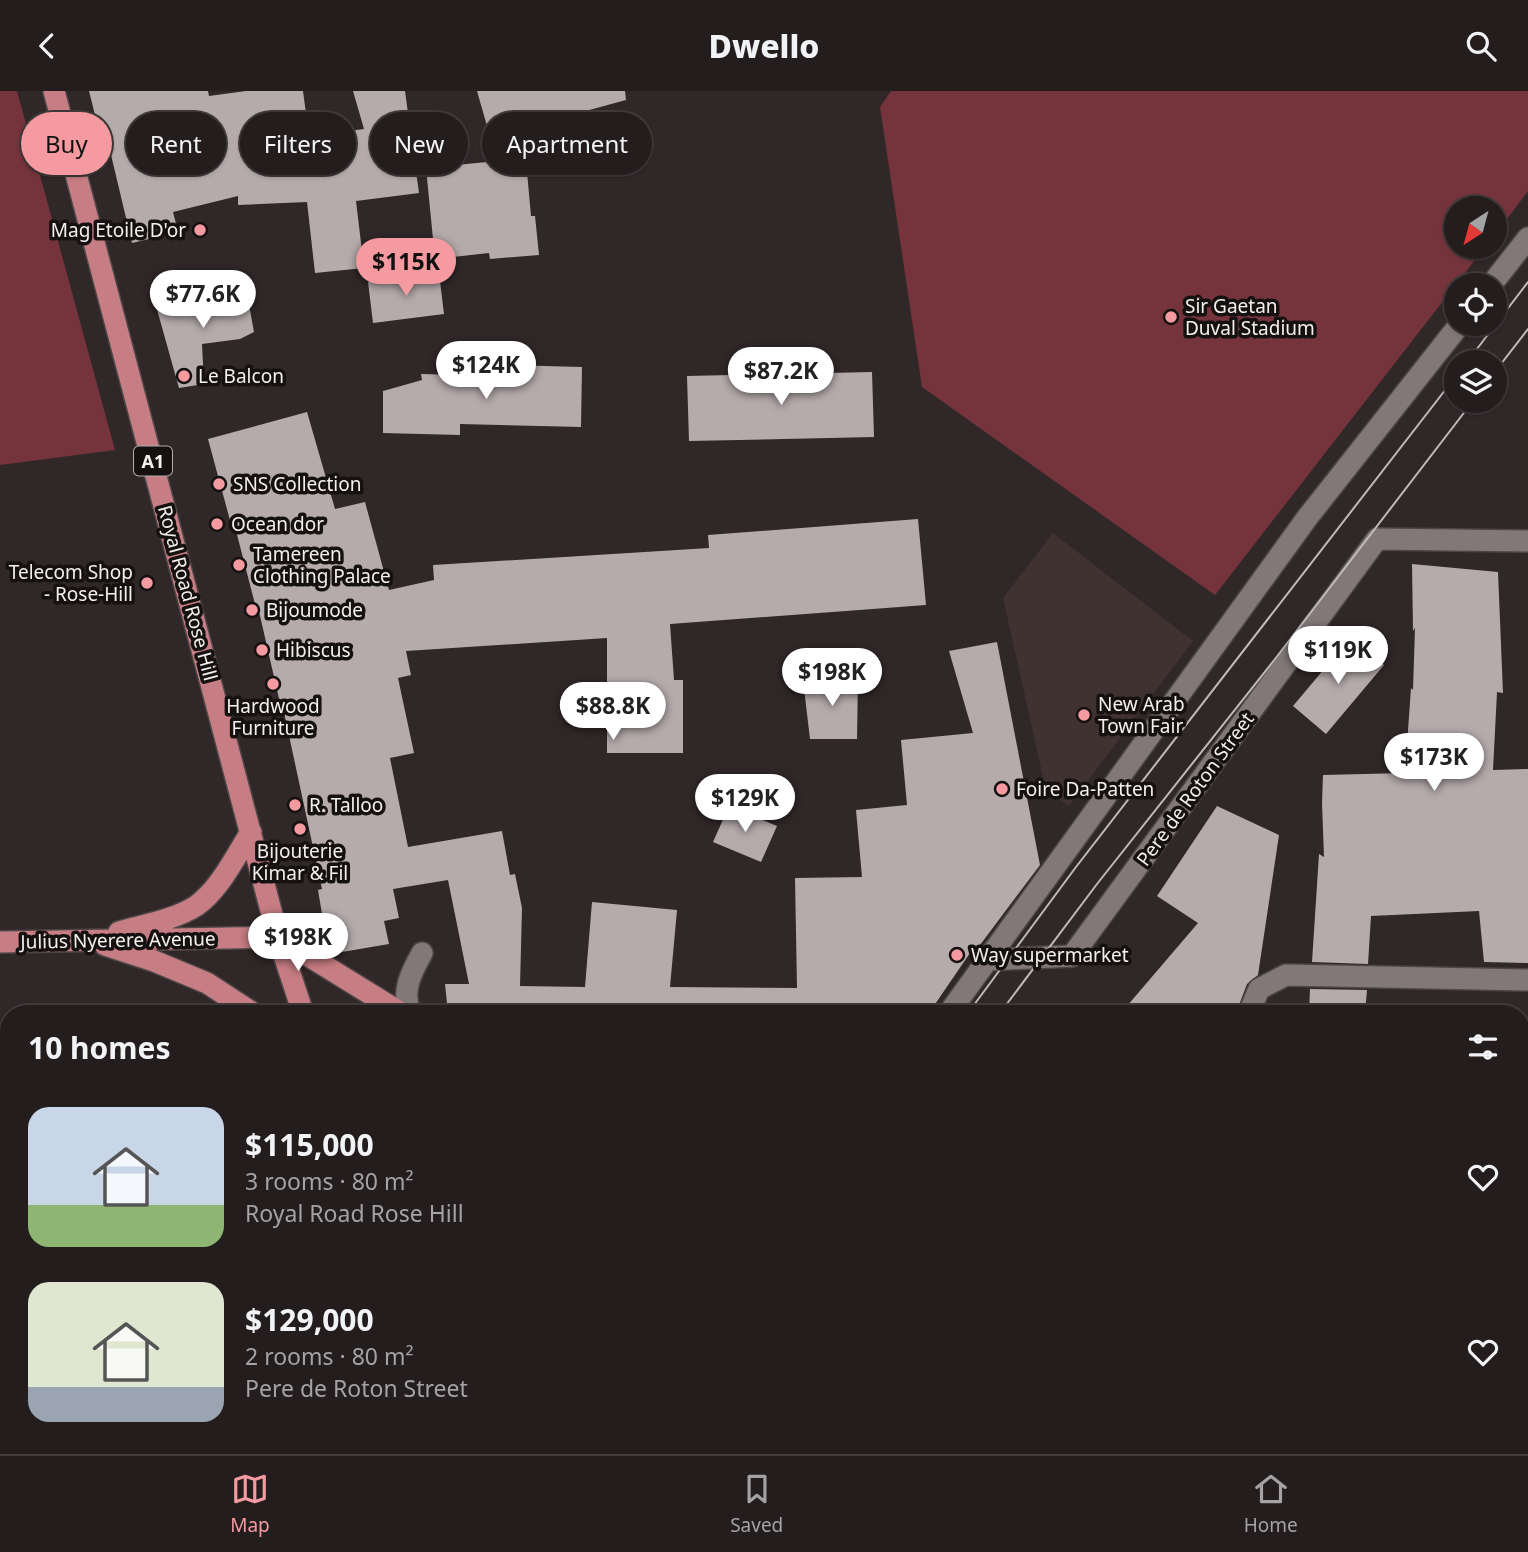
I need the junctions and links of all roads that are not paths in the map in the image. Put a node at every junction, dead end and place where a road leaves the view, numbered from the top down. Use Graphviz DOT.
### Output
graph roads {
  1 [pos="54,91"];
  2 [pos="1528,238"];
  3 [pos="1500,273"];
  4 [pos="1451,336"];
  5 [pos="1528,541"];
  6 [pos="251,832"];
  7 [pos="278,937"];
  8 [pos="90,940"];
  9 [pos="0,942"];
  10 [pos="422,953"];
  11 [pos="987,960"];
  12 [pos="1528,979"];
  13 [pos="240,1005"];
  14 [pos="300,1005"];
  15 [pos="388,1005"];
  16 [pos="408,1005"];
  17 [pos="955,1005"];
  18 [pos="1252,1005"];
  1 -- 6 [label="main road, Royal Road Rose Hill / A1"];
  2 -- 3 [label="street"];
  4 -- 11 [label="street"];
  5 -- 11 [label="street, Pere de Roton Street"];
  6 -- 7 [label="main road, Royal Road Rose Hill / A1"];
  6 -- 8 [label="main road"];
  7 -- 8 [label="main road, Julius Nyerere Avenue"];
  7 -- 14 [label="main road, Royal Road Rose Hill / A1"];
  7 -- 15 [label="main road"];
  8 -- 9 [label="main road, Julius Nyerere Avenue"];
  8 -- 13 [label="main road"];
  10 -- 16 [label="street"];
  11 -- 17 [label="street"];
  12 -- 18 [label="street"];
}
